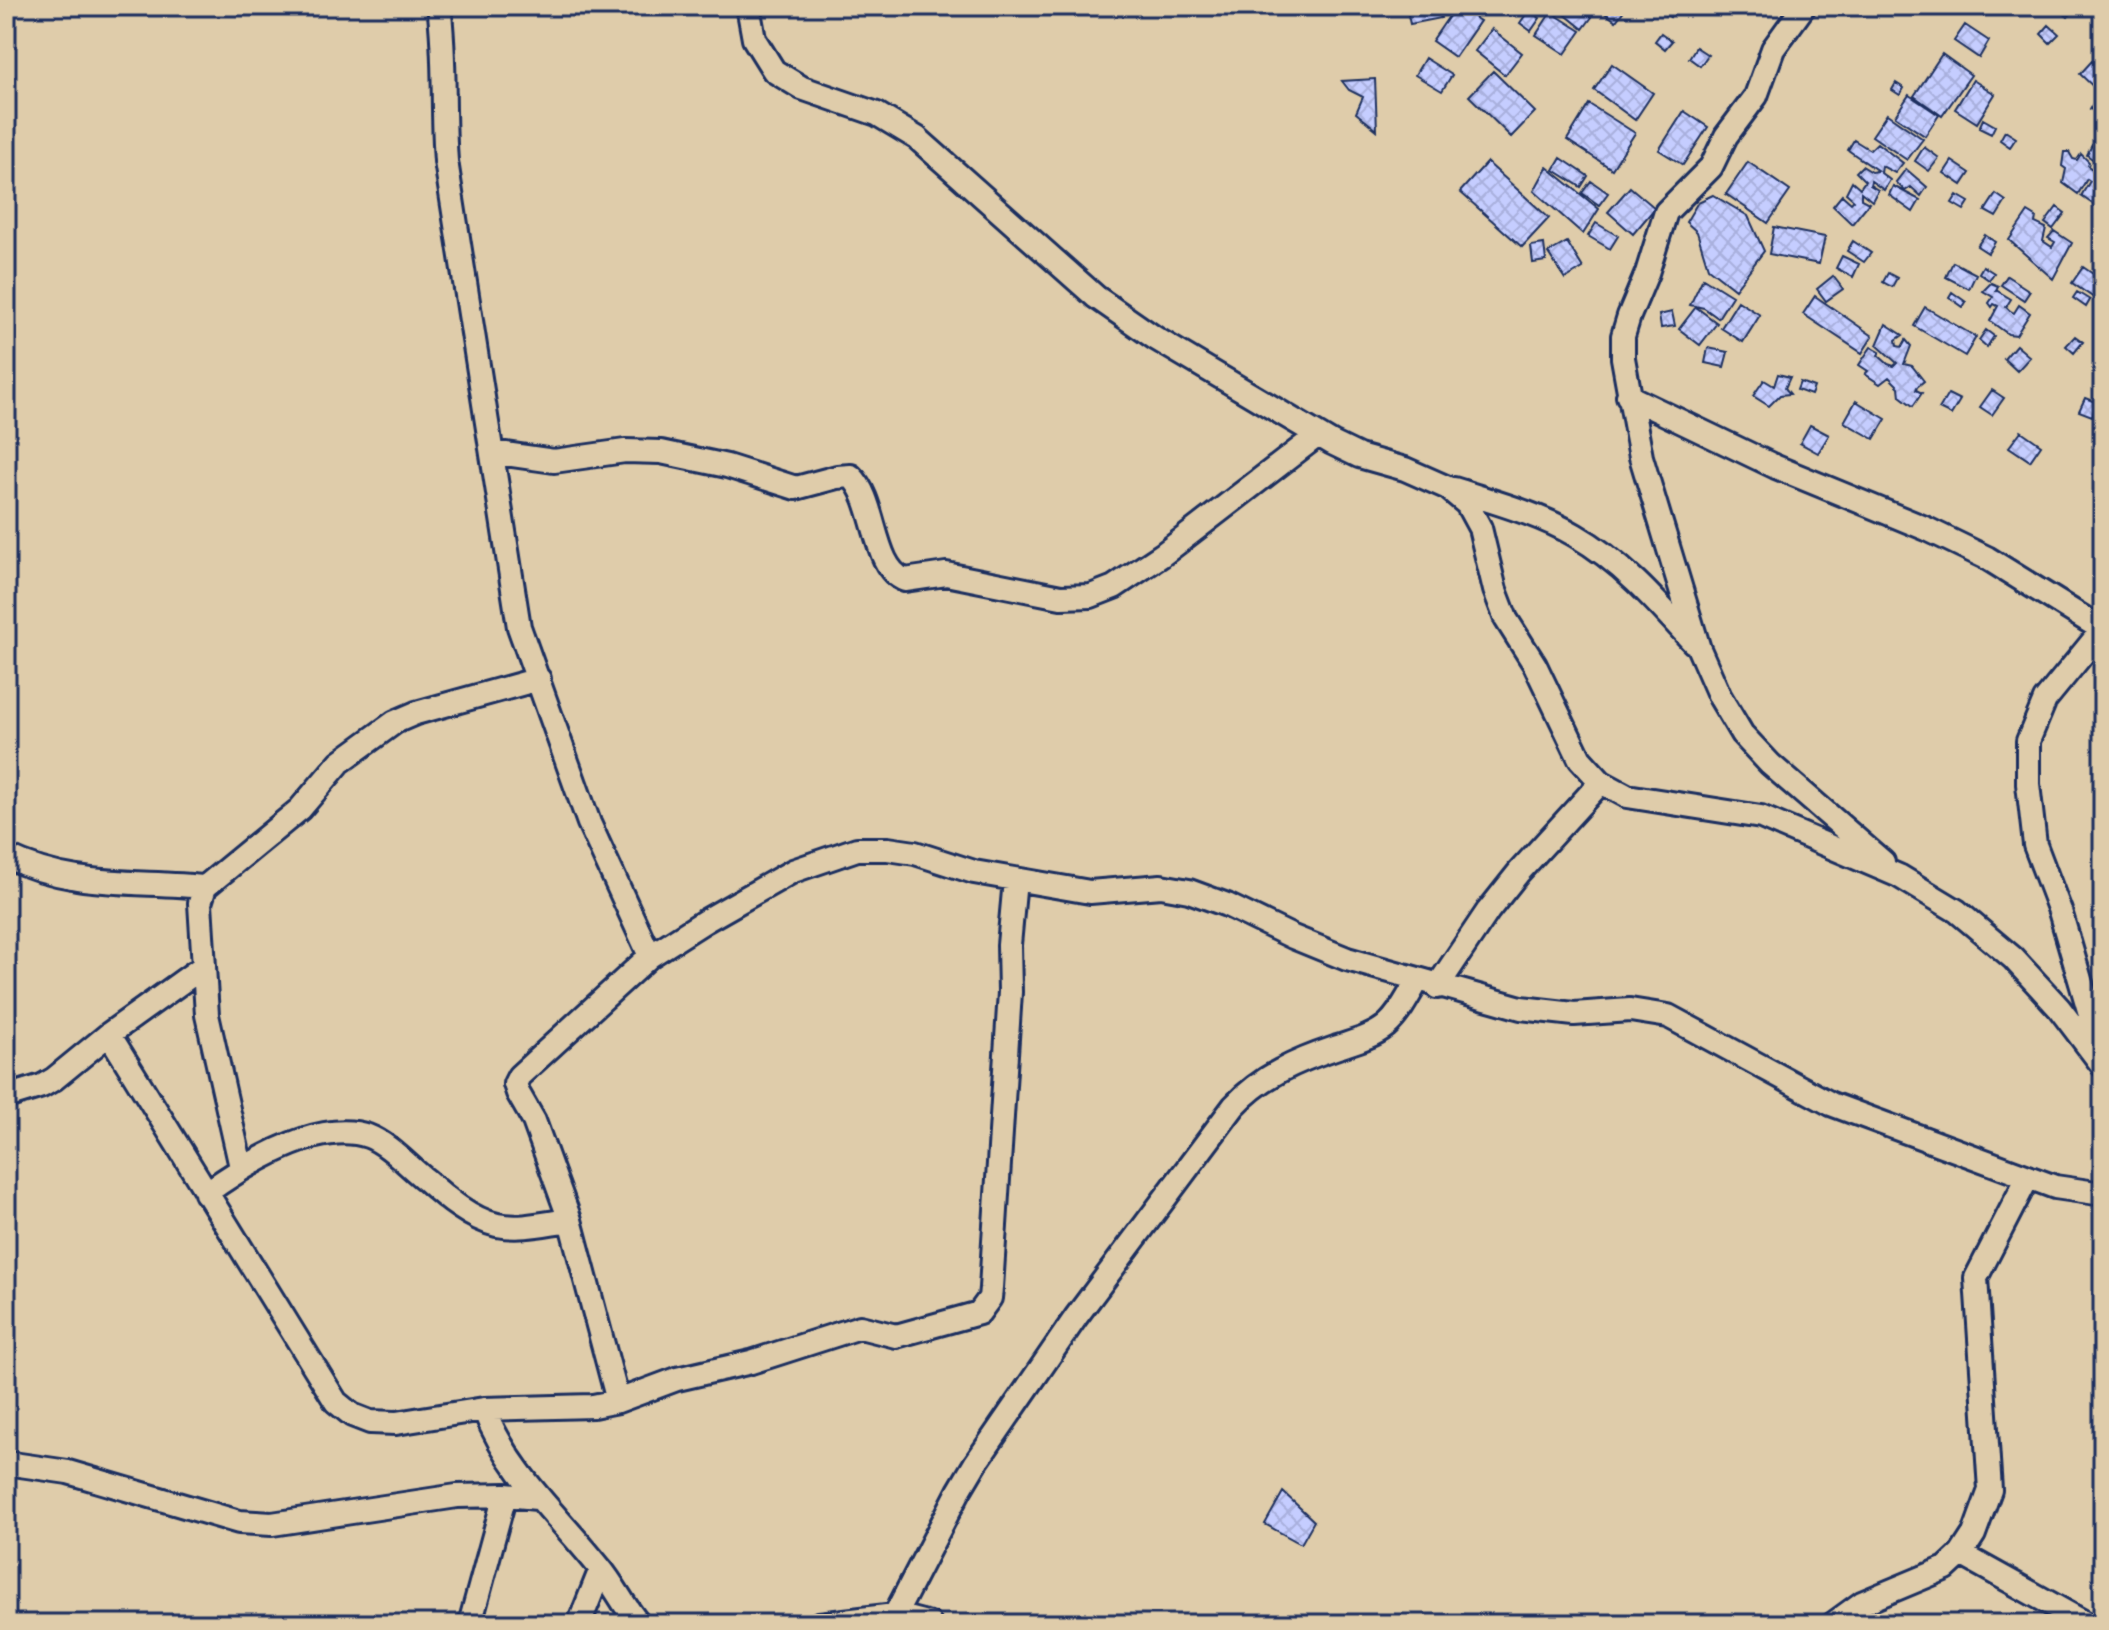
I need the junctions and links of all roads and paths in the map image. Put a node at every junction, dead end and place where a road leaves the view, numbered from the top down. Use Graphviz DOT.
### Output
graph roads {
  1 [pos="439,6"];
  2 [pos="748,6"];
  3 [pos="1804,6"];
  4 [pos="1628,396"];
  5 [pos="1318,435"];
  6 [pos="492,452"];
  7 [pos="1448,488"];
  8 [pos="2103,629"];
  9 [pos="1699,649"];
  10 [pos="539,679"];
  11 [pos="1601,782"];
  12 [pos="6,856"];
  13 [pos="1899,876"];
  14 [pos="1015,880"];
  15 [pos="205,887"];
  16 [pos="650,956"];
  17 [pos="204,966"];
  18 [pos="1427,983"];
  19 [pos="109,1034"];
  20 [pos="2103,1063"];
  21 [pos="6,1097"];
  22 [pos="241,1167"];
  23 [pos="2028,1177"];
  24 [pos="206,1193"];
  25 [pos="2103,1194"];
  26 [pos="570,1220"];
  27 [pos="618,1401"];
  28 [pos="484,1409"];
  29 [pos="6,1463"];
  30 [pos="505,1495"];
  31 [pos="537,1498"];
  32 [pos="1961,1554"];
  33 [pos="601,1569"];
  34 [pos="895,1615"];
  35 [pos="470,1624"];
  36 [pos="579,1624"];
  37 [pos="639,1624"];
  38 [pos="819,1624"];
  39 [pos="930,1624"];
  40 [pos="1833,1624"];
  41 [pos="2087,1624"];
  1 -- 6 [label="street"];
  2 -- 5 [label="street"];
  3 -- 4 [label="street"];
  4 -- 8 [label="street"];
  4 -- 9 [label="street"];
  5 -- 6 [label="street"];
  5 -- 7 [label="street"];
  6 -- 10 [label="street"];
  7 -- 9 [label="street"];
  7 -- 11 [label="street"];
  8 -- 20 [label="street"];
  9 -- 13 [label="street"];
  10 -- 15 [label="street"];
  10 -- 16 [label="street"];
  11 -- 13 [label="street"];
  11 -- 18 [label="street"];
  12 -- 15 [label="street"];
  13 -- 20 [label="street"];
  14 -- 16 [label="street"];
  14 -- 18 [label="street"];
  14 -- 27 [label="street"];
  15 -- 17 [label="street"];
  16 -- 26 [label="street"];
  17 -- 19 [label="street"];
  17 -- 22 [label="street"];
  18 -- 23 [label="street"];
  18 -- 34 [label="street"];
  19 -- 21 [label="street"];
  19 -- 24 [label="street"];
  22 -- 24 [label="street"];
  22 -- 26 [label="street"];
  23 -- 25 [label="street"];
  23 -- 32 [label="street"];
  24 -- 28 [label="street"];
  26 -- 27 [label="street"];
  27 -- 28 [label="street"];
  28 -- 31 [label="street"];
  29 -- 30 [label="street"];
  30 -- 31 [label="street"];
  30 -- 35 [label="street"];
  31 -- 33 [label="street"];
  32 -- 40 [label="street"];
  32 -- 41 [label="street"];
  33 -- 36 [label="street"];
  33 -- 37 [label="street"];
  34 -- 38 [label="street"];
  34 -- 39 [label="street"];
}
